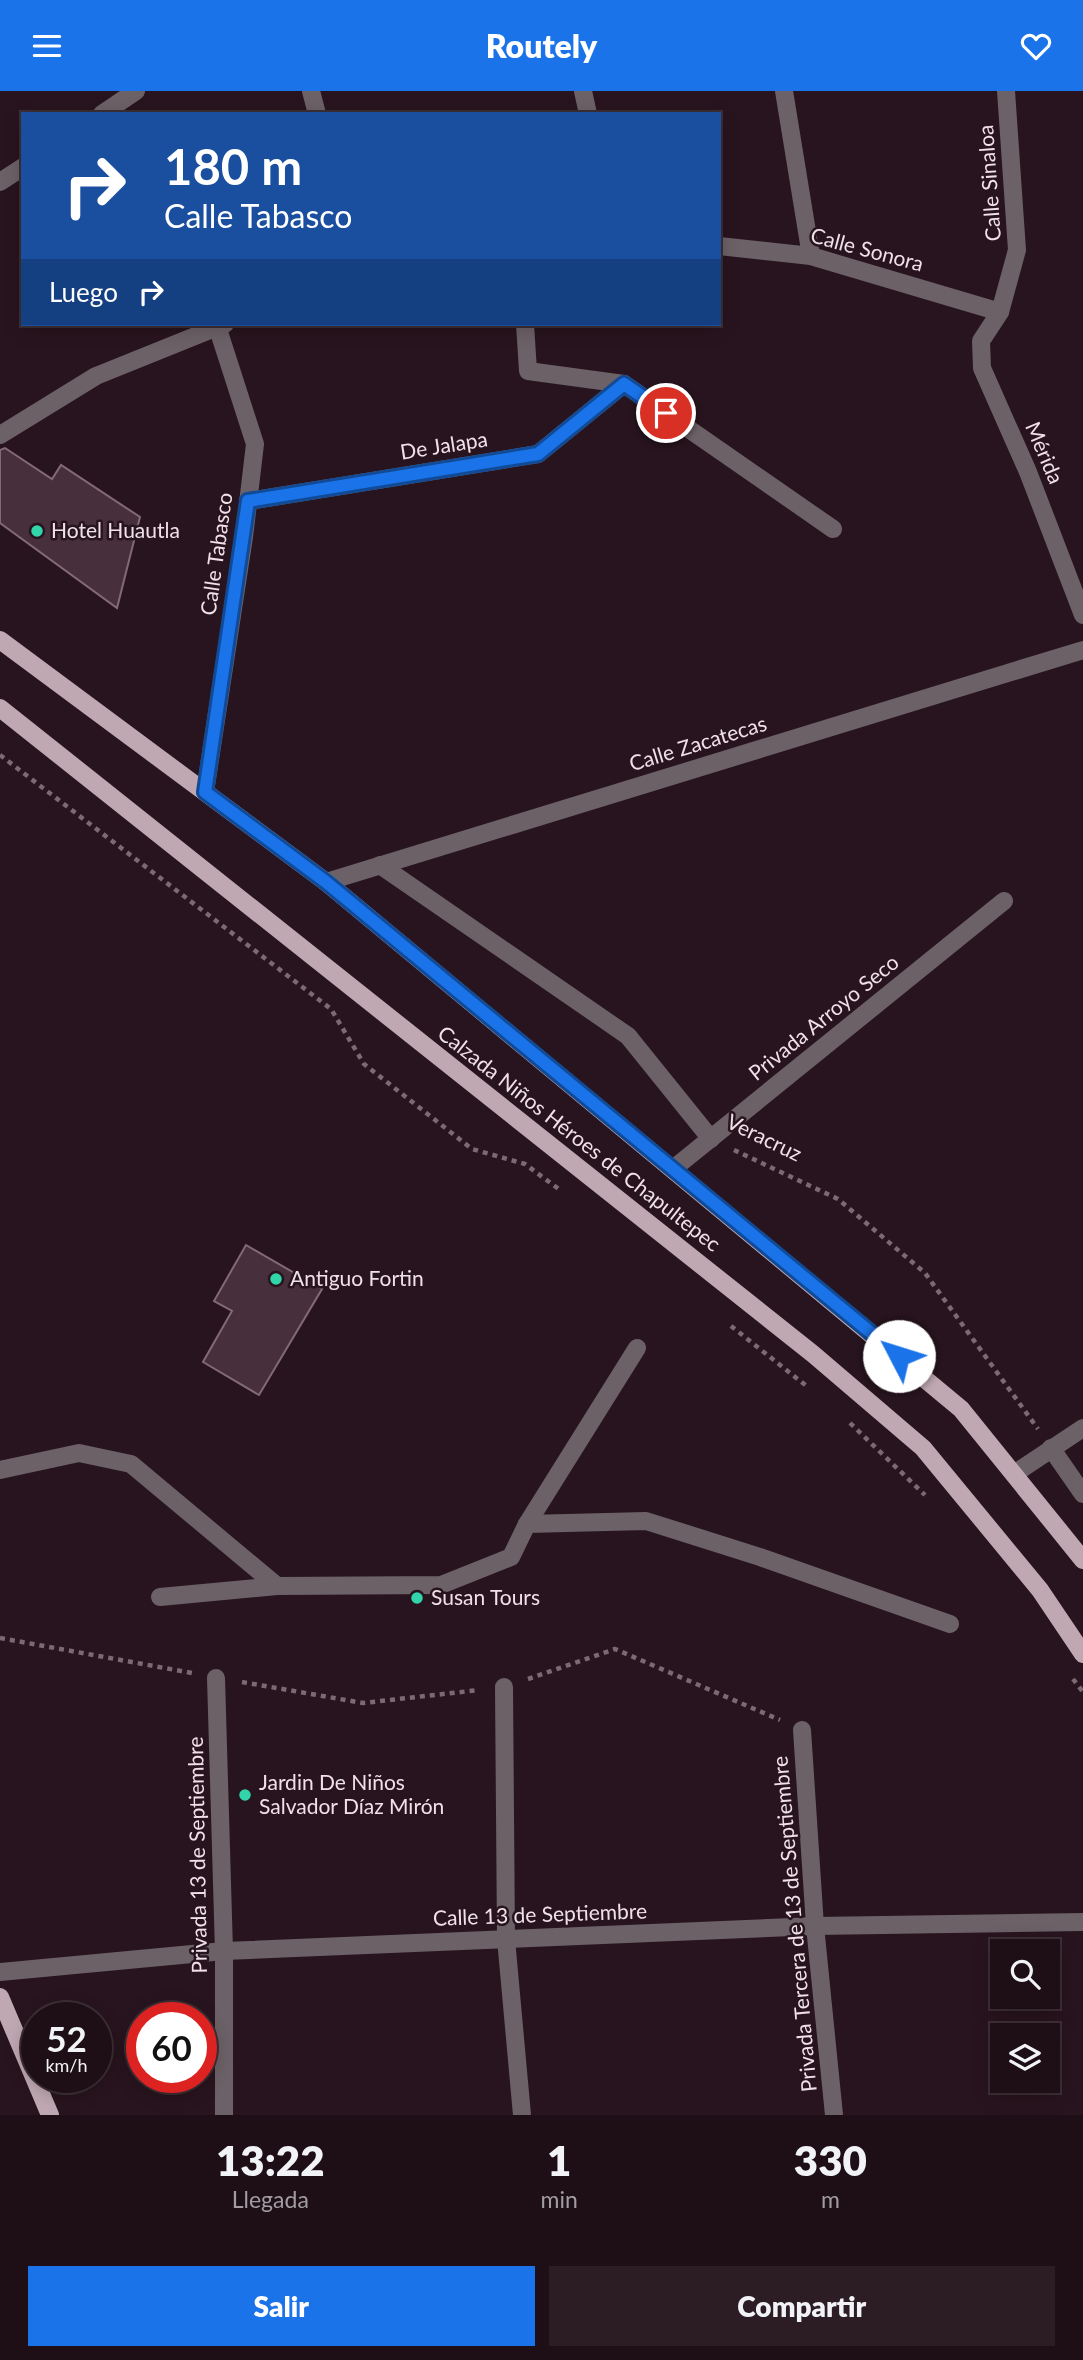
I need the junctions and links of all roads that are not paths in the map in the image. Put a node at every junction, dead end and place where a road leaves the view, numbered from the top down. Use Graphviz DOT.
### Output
graph roads {
  1 [pos="136,91"];
  2 [pos="311,91"];
  3 [pos="583,91"];
  4 [pos="785,91"];
  5 [pos="1006,91"];
  6 [pos="105,112"];
  7 [pos="316,112"];
  8 [pos="588,112"];
  9 [pos="21,168"];
  10 [pos="0,182"];
  11 [pos="721,246"];
  12 [pos="811,256"];
  13 [pos="1000,311"];
  14 [pos="219,326"];
  15 [pos="221,326"];
  16 [pos="525,326"];
  17 [pos="624,384"];
  18 [pos="0,435"];
  19 [pos="248,501"];
  20 [pos="833,529"];
  21 [pos="1083,615"];
  22 [pos="0,640"];
  23 [pos="1083,650"];
  24 [pos="0,708"];
  25 [pos="205,792"];
  26 [pos="380,865"];
  27 [pos="326,882"];
  28 [pos="1004,901"];
  29 [pos="711,1139"];
  30 [pos="673,1168"];
  31 [pos="637,1348"];
  32 [pos="1083,1428"];
  33 [pos="1052,1448"];
  34 [pos="0,1471"];
  35 [pos="1014,1474"];
  36 [pos="1083,1494"];
  37 [pos="527,1524"];
  38 [pos="1083,1560"];
  39 [pos="277,1586"];
  40 [pos="160,1597"];
  41 [pos="950,1624"];
  42 [pos="1083,1654"];
  43 [pos="216,1678"];
  44 [pos="504,1687"];
  45 [pos="802,1730"];
  46 [pos="1083,1922"];
  47 [pos="815,1926"];
  48 [pos="506,1939"];
  49 [pos="224,1951"];
  50 [pos="0,1972"];
  51 [pos="0,1997"];
  52 [pos="50,2115"];
  53 [pos="224,2115"];
  54 [pos="522,2115"];
  55 [pos="834,2115"];
  1 -- 6 [label="street"];
  2 -- 7 [label="street"];
  3 -- 8 [label="street"];
  4 -- 12 [label="street"];
  5 -- 13 [label="street, Calle Sinaloa"];
  9 -- 10 [label="street"];
  11 -- 12 [label="street, Calle Sonora"];
  12 -- 13 [label="street, Calle Sonora"];
  13 -- 21 [label="street, Mérida"];
  14 -- 18 [label="street"];
  15 -- 19 [label="street, Calle Tabasco"];
  16 -- 17 [label="street"];
  17 -- 19 [label="street, De Jalapa"];
  17 -- 20 [label="street"];
  19 -- 25 [label="street, Calle Tabasco"];
  22 -- 25 [label="main road, Calzada Niños Héroes de Chapultepec"];
  23 -- 26 [label="street, Calle Zacatecas"];
  24 -- 42 [label="main road, Calzada Niños Héroes de Chapultepec"];
  25 -- 27 [label="main road, Calzada Niños Héroes de Chapultepec"];
  26 -- 27 [label="street, Calle Zacatecas"];
  26 -- 29 [label="street, Veracruz"];
  27 -- 30 [label="main road, Calzada Niños Héroes de Chapultepec"];
  28 -- 29 [label="street, Privada Arroyo Seco"];
  29 -- 30 [label="street, Privada Arroyo Seco"];
  30 -- 35 [label="main road, Calzada Niños Héroes de Chapultepec"];
  31 -- 37 [label="street"];
  32 -- 33 [label="street"];
  33 -- 35 [label="street"];
  33 -- 36 [label="street"];
  34 -- 39 [label="street"];
  35 -- 38 [label="main road, Calzada Niños Héroes de Chapultepec"];
  37 -- 39 [label="street"];
  37 -- 41 [label="street"];
  39 -- 40 [label="street"];
  43 -- 49 [label="street, Privada 13 de Septiembre"];
  44 -- 48 [label="street"];
  45 -- 47 [label="street, Privada Tercera de 13 de Septiembre"];
  46 -- 47 [label="street, Calle 13 de Septiembre"];
  47 -- 48 [label="street, Calle 13 de Septiembre"];
  47 -- 55 [label="street, Privada Tercera de 13 de Septiembre"];
  48 -- 49 [label="street, Calle 13 de Septiembre"];
  48 -- 54 [label="street"];
  49 -- 50 [label="street, Calle 13 de Septiembre"];
  49 -- 53 [label="street, Privada 13 de Septiembre"];
  51 -- 52 [label="main road"];
}
